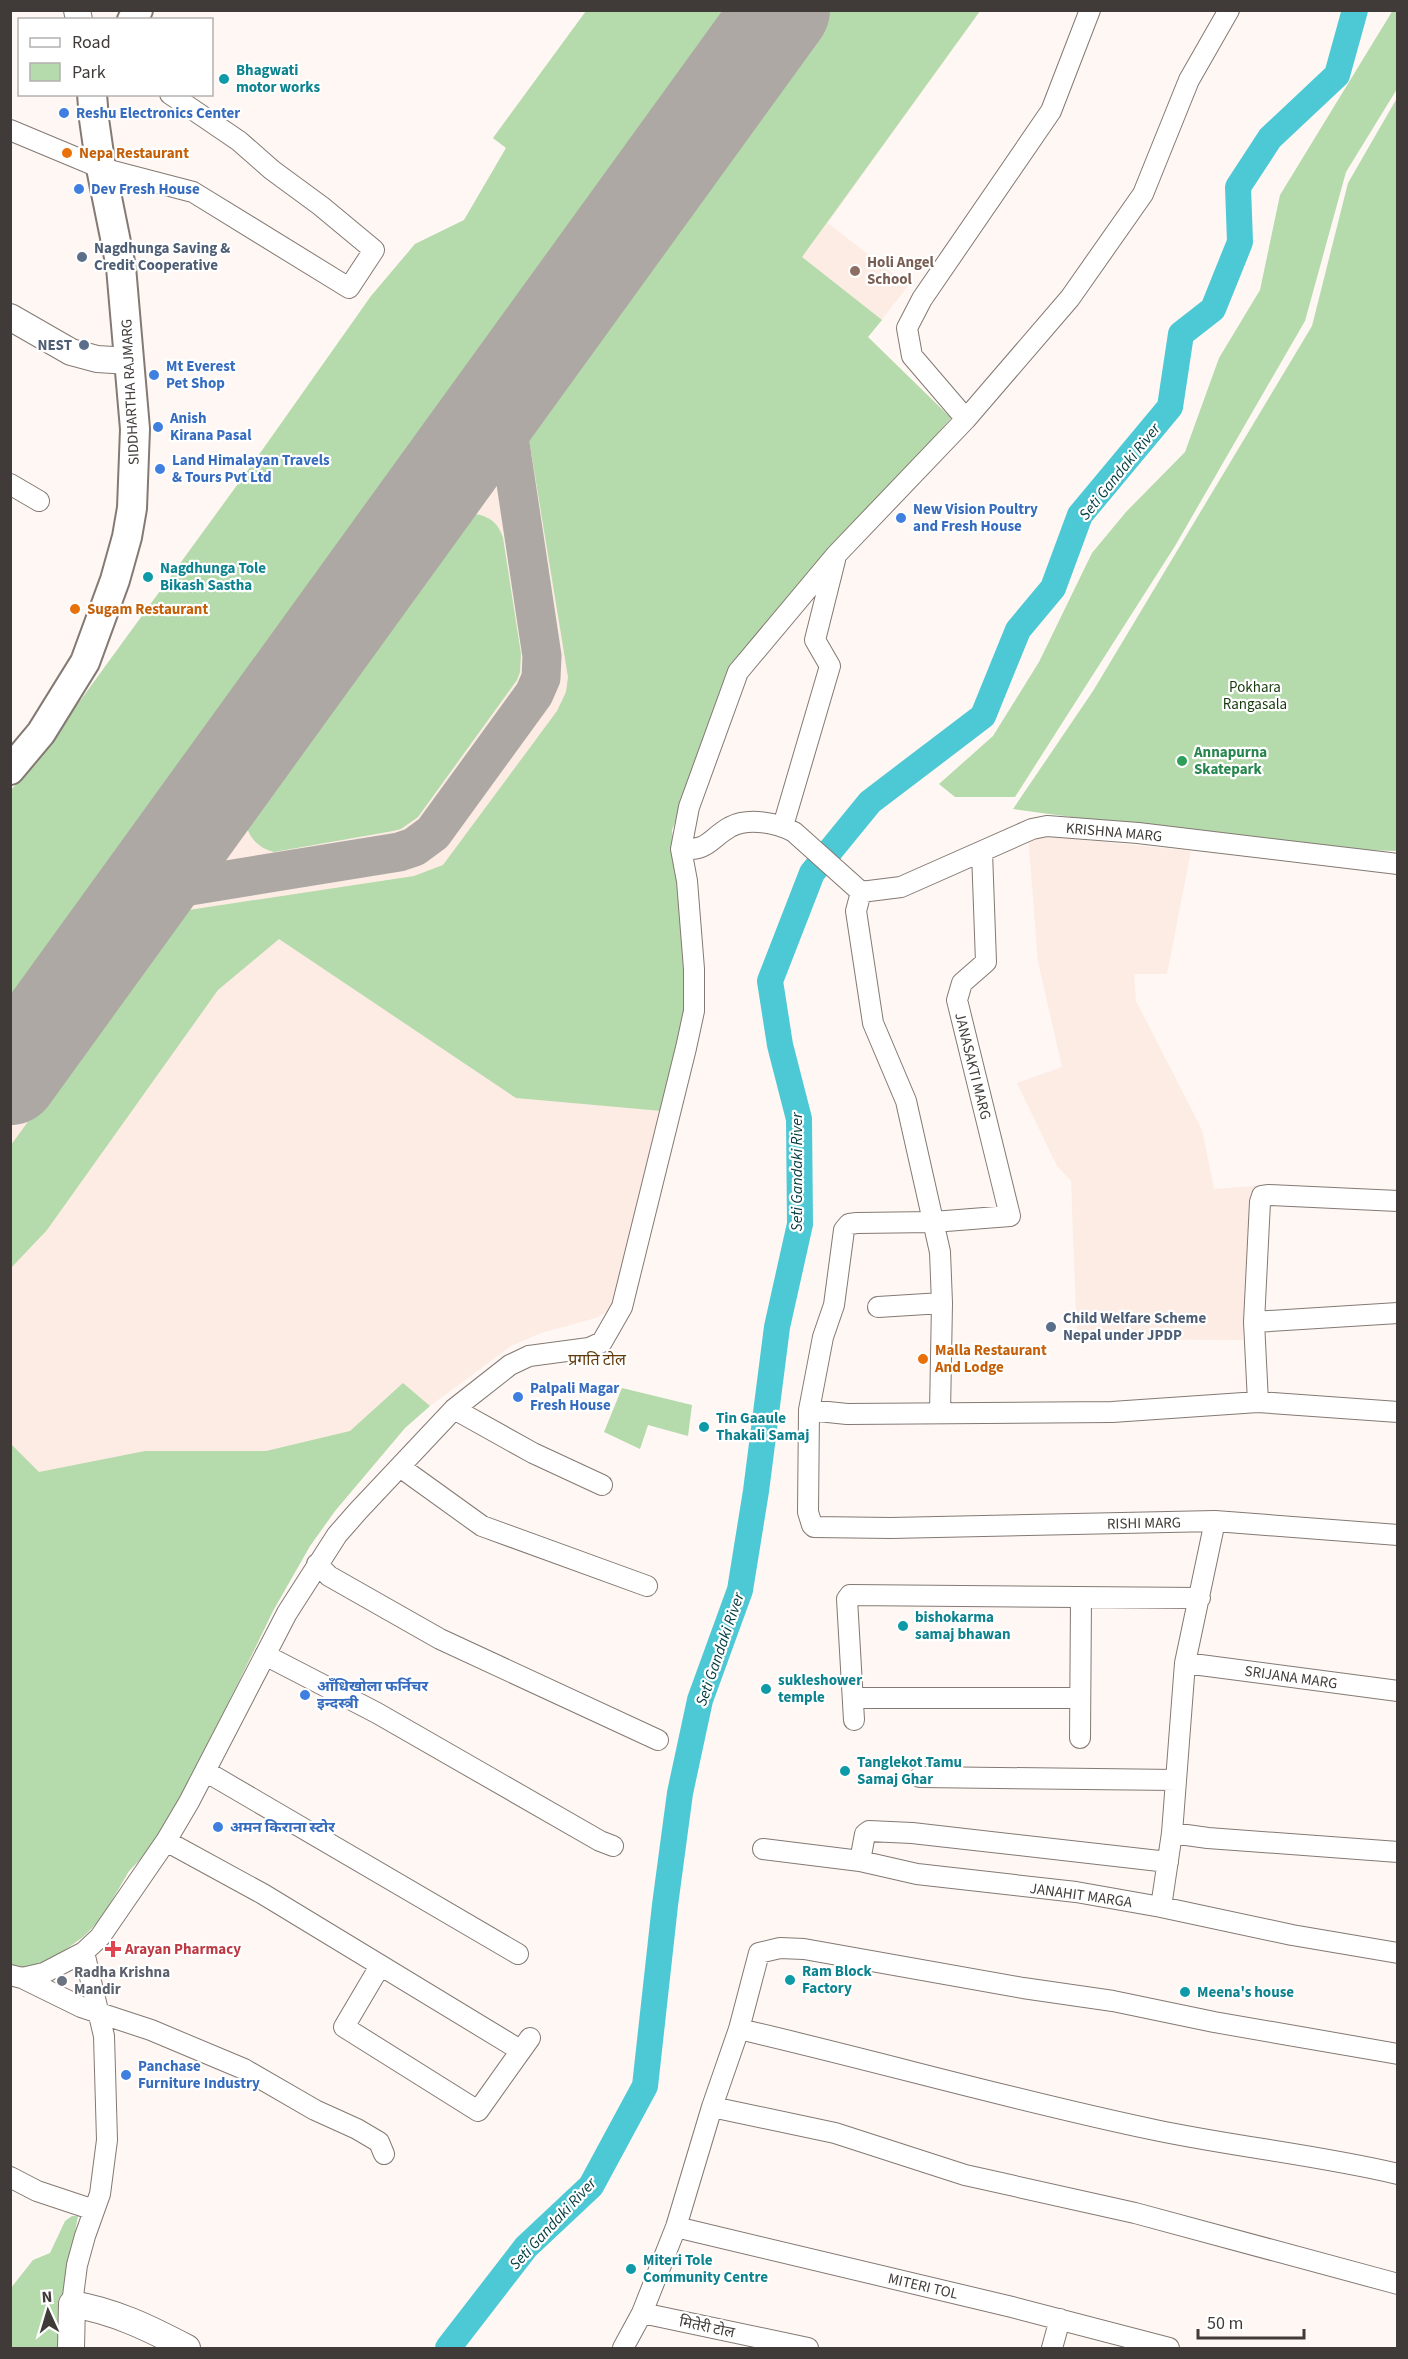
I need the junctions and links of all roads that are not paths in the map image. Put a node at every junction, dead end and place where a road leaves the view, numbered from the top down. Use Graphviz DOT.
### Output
graph roads {
  1 [pos="1090,10"];
  2 [pos="1229,10"];
  3 [pos="92,96"];
  4 [pos="173,96"];
  5 [pos="10,130"];
  6 [pos="101,168"];
  7 [pos="10,317"];
  8 [pos="129,361"];
  9 [pos="966,419"];
  10 [pos="10,484"];
  11 [pos="39,501"];
  12 [pos="836,555"];
  13 [pos="10,770"];
  14 [pos="783,826"];
  15 [pos="681,849"];
  16 [pos="982,852"];
  17 [pos="1398,864"];
  18 [pos="856,896"];
  19 [pos="1398,1202"];
  20 [pos="933,1222"];
  21 [pos="942,1303"];
  22 [pos="878,1306"];
  23 [pos="1398,1312"];
  24 [pos="1254,1322"];
  25 [pos="1258,1402"];
  26 [pos="454,1409"];
  27 [pos="809,1410"];
  28 [pos="1398,1412"];
  29 [pos="940,1413"];
  30 [pos="400,1467"];
  31 [pos="602,1485"];
  32 [pos="1215,1521"];
  33 [pos="1398,1535"];
  34 [pos="317,1564"];
  35 [pos="646,1586"];
  36 [pos="1081,1598"];
  37 [pos="1200,1598"];
  38 [pos="265,1655"];
  39 [pos="1185,1663"];
  40 [pos="1398,1691"];
  41 [pos="853,1698"];
  42 [pos="1080,1698"];
  43 [pos="854,1720"];
  44 [pos="1080,1738"];
  45 [pos="658,1740"];
  46 [pos="205,1771"];
  47 [pos="920,1777"];
  48 [pos="1176,1780"];
  49 [pos="1172,1833"];
  50 [pos="166,1841"];
  51 [pos="613,1846"];
  52 [pos="763,1849"];
  53 [pos="1398,1852"];
  54 [pos="860,1861"];
  55 [pos="1168,1862"];
  56 [pos="1161,1907"];
  57 [pos="84,1952"];
  58 [pos="1398,1953"];
  59 [pos="518,1954"];
  60 [pos="380,1966"];
  61 [pos="16,1977"];
  62 [pos="100,2015"];
  63 [pos="739,2029"];
  64 [pos="1398,2054"];
  65 [pos="712,2107"];
  66 [pos="384,2154"];
  67 [pos="1398,2174"];
  68 [pos="10,2177"];
  69 [pos="94,2210"];
  70 [pos="676,2228"];
  71 [pos="1398,2284"];
  72 [pos="72,2304"];
  73 [pos="642,2313"];
  74 [pos="1060,2319"];
  75 [pos="71,2349"];
  76 [pos="187,2349"];
  77 [pos="623,2349"];
  78 [pos="808,2349"];
  79 [pos="1052,2349"];
  80 [pos="1169,2349"];
  1 -- 9 [label="street"];
  2 -- 9 [label="street"];
  3 -- 6 [label="highway, SIDDHARTHA RAJMARG"];
  4 -- 6 [label="street"];
  5 -- 6 [label="street"];
  6 -- 8 [label="highway, SIDDHARTHA RAJMARG"];
  7 -- 8 [label="main road"];
  8 -- 13 [label="highway, SIDDHARTHA RAJMARG"];
  9 -- 12 [label="street"];
  10 -- 11 [label="street"];
  12 -- 14 [label="street"];
  12 -- 15 [label="street"];
  14 -- 15 [label="street"];
  14 -- 18 [label="street"];
  15 -- 26 [label="street"];
  16 -- 17 [label="street, KRISHNA MARG"];
  16 -- 18 [label="street, KRISHNA MARG"];
  16 -- 20 [label="street, JANASAKTI MARG"];
  18 -- 20 [label="street"];
  19 -- 24 [label="street"];
  20 -- 21 [label="street"];
  20 -- 27 [label="street"];
  21 -- 22 [label="street"];
  21 -- 29 [label="street"];
  23 -- 24 [label="street"];
  24 -- 25 [label="street"];
  25 -- 28 [label="street"];
  25 -- 29 [label="street"];
  26 -- 30 [label="street"];
  26 -- 31 [label="street"];
  27 -- 29 [label="street"];
  27 -- 32 [label="street, RISHI MARG"];
  30 -- 34 [label="street"];
  30 -- 35 [label="street"];
  32 -- 33 [label="street, RISHI MARG"];
  32 -- 37 [label="street"];
  34 -- 38 [label="street"];
  34 -- 45 [label="street"];
  36 -- 37 [label="street"];
  36 -- 41 [label="street"];
  36 -- 42 [label="street"];
  37 -- 39 [label="street"];
  38 -- 46 [label="street"];
  38 -- 51 [label="street"];
  39 -- 40 [label="street, SRIJANA MARG"];
  39 -- 48 [label="street"];
  41 -- 42 [label="street"];
  41 -- 43 [label="street"];
  42 -- 44 [label="street"];
  46 -- 50 [label="street"];
  46 -- 59 [label="street"];
  47 -- 48 [label="street"];
  48 -- 49 [label="street"];
  49 -- 53 [label="street"];
  49 -- 55 [label="street"];
  50 -- 57 [label="street"];
  50 -- 60 [label="street"];
  52 -- 54 [label="street, JANAHIT MARGA"];
  54 -- 55 [label="street"];
  54 -- 56 [label="street, JANAHIT MARGA"];
  55 -- 56 [label="street"];
  56 -- 58 [label="street, JANAHIT MARGA"];
  57 -- 61 [label="street"];
  57 -- 62 [label="street"];
  60 -- 60 [label="street"];
  61 -- 62 [label="street"];
  62 -- 66 [label="street"];
  62 -- 69 [label="street"];
  63 -- 64 [label="street"];
  63 -- 65 [label="street"];
  63 -- 67 [label="street"];
  65 -- 70 [label="street"];
  65 -- 71 [label="street"];
  68 -- 69 [label="street"];
  69 -- 72 [label="street"];
  70 -- 73 [label="street"];
  70 -- 74 [label="street, MITERI TOL"];
  72 -- 75 [label="main road"];
  72 -- 76 [label="main road"];
  73 -- 77 [label="street"];
  73 -- 78 [label="street, मितेरी टोल"];
  74 -- 79 [label="street"];
  74 -- 80 [label="street, MITERI TOL"];
}
